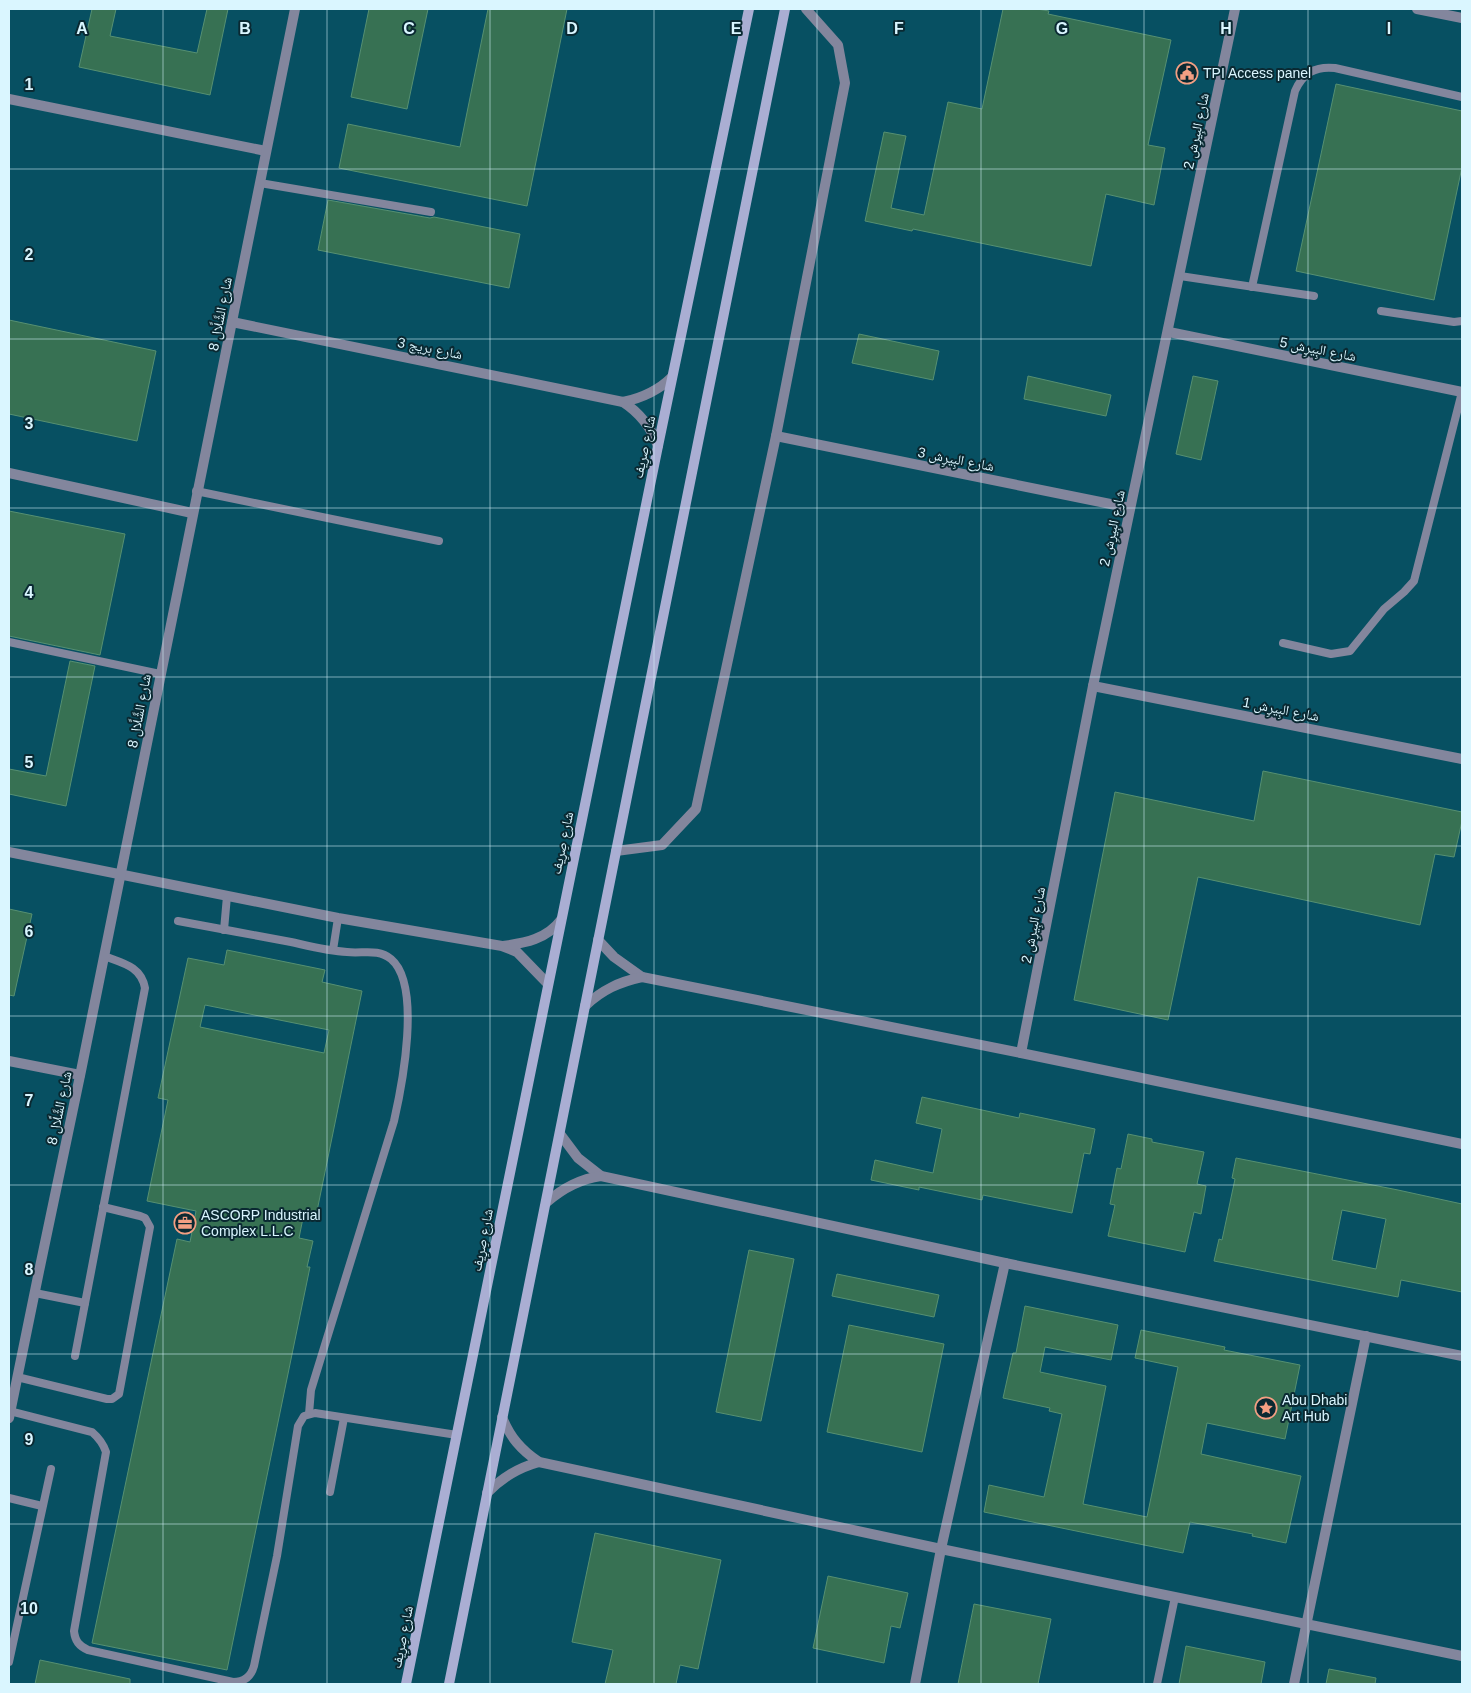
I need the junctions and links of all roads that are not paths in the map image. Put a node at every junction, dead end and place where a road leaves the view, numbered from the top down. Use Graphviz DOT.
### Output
graph roads {
  1 [pos="295,9"];
  2 [pos="750,9"];
  3 [pos="785,9"];
  4 [pos="806,9"];
  5 [pos="1235,9"];
  6 [pos="1417,9"];
  7 [pos="1462,18"];
  8 [pos="1462,97"];
  9 [pos="9,99"];
  10 [pos="266,151"];
  11 [pos="260,183"];
  12 [pos="430,212"];
  13 [pos="1180,276"];
  14 [pos="1252,287"];
  15 [pos="1314,296"];
  16 [pos="1381,311"];
  17 [pos="1462,321"];
  18 [pos="232,322"];
  19 [pos="1169,332"];
  20 [pos="672,377"];
  21 [pos="1462,392"];
  22 [pos="623,402"];
  23 [pos="776,436"];
  24 [pos="658,446"];
  25 [pos="9,473"];
  26 [pos="196,491"];
  27 [pos="1130,508"];
  28 [pos="192,513"];
  29 [pos="439,541"];
  30 [pos="9,642"];
  31 [pos="1283,643"];
  32 [pos="160,674"];
  33 [pos="1094,686"];
  34 [pos="1462,759"];
  35 [pos="9,852"];
  36 [pos="616,852"];
  37 [pos="120,874"];
  38 [pos="227,896"];
  39 [pos="338,918"];
  40 [pos="561,920"];
  41 [pos="178,921"];
  42 [pos="224,930"];
  43 [pos="598,940"];
  44 [pos="502,946"];
  45 [pos="332,950"];
  46 [pos="104,956"];
  47 [pos="642,977"];
  48 [pos="548,984"];
  49 [pos="585,1006"];
  50 [pos="1022,1053"];
  51 [pos="9,1061"];
  52 [pos="80,1075"];
  53 [pos="560,1134"];
  54 [pos="1462,1144"];
  55 [pos="601,1176"];
  56 [pos="547,1202"];
  57 [pos="103,1208"];
  58 [pos="1005,1263"];
  59 [pos="35,1293"];
  60 [pos="85,1303"];
  61 [pos="1366,1336"];
  62 [pos="75,1356"];
  63 [pos="1462,1356"];
  64 [pos="9,1360"];
  65 [pos="20,1362"];
  66 [pos="17,1377"];
  67 [pos="9,1414"];
  68 [pos="309,1414"];
  69 [pos="502,1417"];
  70 [pos="344,1418"];
  71 [pos="457,1435"];
  72 [pos="540,1462"];
  73 [pos="51,1469"];
  74 [pos="330,1492"];
  75 [pos="487,1493"];
  76 [pos="9,1498"];
  77 [pos="42,1506"];
  78 [pos="941,1549"];
  79 [pos="1175,1596"];
  80 [pos="1307,1623"];
  81 [pos="1462,1656"];
  82 [pos="9,1662"];
  83 [pos="406,1684"];
  84 [pos="449,1684"];
  85 [pos="915,1684"];
  86 [pos="1157,1684"];
  87 [pos="1294,1684"];
  1 -- 10 [label="street, شارع الشَّلَّال 8"];
  2 -- 20 [label="main road, شارع صِرِيف"];
  3 -- 36 [label="main road"];
  4 -- 23 [label="street"];
  5 -- 13 [label="street, شارع البِيرِش 2"];
  6 -- 7 [label="street"];
  8 -- 14 [label="lane"];
  9 -- 10 [label="street"];
  10 -- 11 [label="street, شارع الشَّلَّال 8"];
  11 -- 12 [label="lane"];
  11 -- 18 [label="street, شارع الشَّلَّال 8"];
  13 -- 14 [label="lane"];
  13 -- 19 [label="street, شارع البِيرِش 2"];
  14 -- 15 [label="lane"];
  16 -- 17 [label="lane"];
  18 -- 22 [label="street, شارع بريج 3"];
  18 -- 26 [label="street, شارع الشَّلَّال 8"];
  19 -- 21 [label="street, شارع البِيرِش 5"];
  19 -- 27 [label="street, شارع البِيرِش 2"];
  20 -- 22 [label="street, شارع بريج 3"];
  20 -- 24 [label="main road, شارع صِرِيف"];
  21 -- 31 [label="lane"];
  22 -- 24 [label="street, شارع بريج 3"];
  23 -- 27 [label="street, شارع البِيرِش 3"];
  23 -- 36 [label="street"];
  24 -- 40 [label="main road, شارع صِرِيف"];
  25 -- 28 [label="street"];
  26 -- 28 [label="street, شارع الشَّلَّال 8"];
  26 -- 29 [label="lane"];
  27 -- 33 [label="street, شارع البِيرِش 2"];
  28 -- 32 [label="street, شارع الشَّلَّال 8"];
  30 -- 32 [label="lane"];
  32 -- 37 [label="street, شارع الشَّلَّال 8"];
  33 -- 34 [label="street, شارع البِيرِش 1"];
  33 -- 50 [label="street, شارع البِيرِش 2"];
  35 -- 37 [label="street"];
  36 -- 43 [label="main road"];
  37 -- 38 [label="street"];
  37 -- 46 [label="street, شارع الشَّلَّال 8"];
  38 -- 39 [label="street"];
  38 -- 42 [label="lane"];
  39 -- 44 [label="street"];
  39 -- 45 [label="lane"];
  40 -- 44 [label="street"];
  40 -- 48 [label="main road, شارع صِرِيف"];
  41 -- 42 [label="lane"];
  42 -- 45 [label="lane"];
  43 -- 47 [label="street"];
  43 -- 49 [label="main road"];
  44 -- 48 [label="street"];
  45 -- 68 [label="lane"];
  46 -- 52 [label="street, شارع الشَّلَّال 8"];
  46 -- 57 [label="lane"];
  47 -- 49 [label="street"];
  47 -- 50 [label="street"];
  48 -- 71 [label="main road, شارع صِرِيف"];
  49 -- 53 [label="main road"];
  50 -- 54 [label="street"];
  51 -- 52 [label="street"];
  52 -- 59 [label="street, شارع الشَّلَّال 8"];
  53 -- 55 [label="street"];
  53 -- 56 [label="main road"];
  55 -- 56 [label="street"];
  55 -- 58 [label="street"];
  56 -- 69 [label="main road"];
  57 -- 60 [label="lane"];
  57 -- 66 [label="lane"];
  58 -- 61 [label="street"];
  58 -- 78 [label="street"];
  59 -- 60 [label="lane"];
  59 -- 65 [label="street, شارع الشَّلَّال 8"];
  60 -- 62 [label="lane"];
  61 -- 63 [label="street"];
  61 -- 80 [label="street"];
  64 -- 65 [label="street"];
  65 -- 66 [label="street, شارع الشَّلَّال 8"];
  66 -- 67 [label="street, شارع الشَّلَّال 8"];
  67 -- 68 [label="lane"];
  68 -- 70 [label="lane"];
  69 -- 72 [label="street"];
  69 -- 75 [label="main road"];
  70 -- 71 [label="lane"];
  70 -- 74 [label="lane"];
  71 -- 83 [label="main road, شارع صِرِيف"];
  72 -- 75 [label="street"];
  72 -- 78 [label="street"];
  73 -- 77 [label="lane"];
  75 -- 84 [label="main road"];
  76 -- 77 [label="lane"];
  77 -- 82 [label="lane"];
  78 -- 79 [label="street"];
  78 -- 85 [label="street"];
  79 -- 80 [label="street"];
  79 -- 86 [label="lane"];
  80 -- 81 [label="street"];
  80 -- 87 [label="street"];
}
